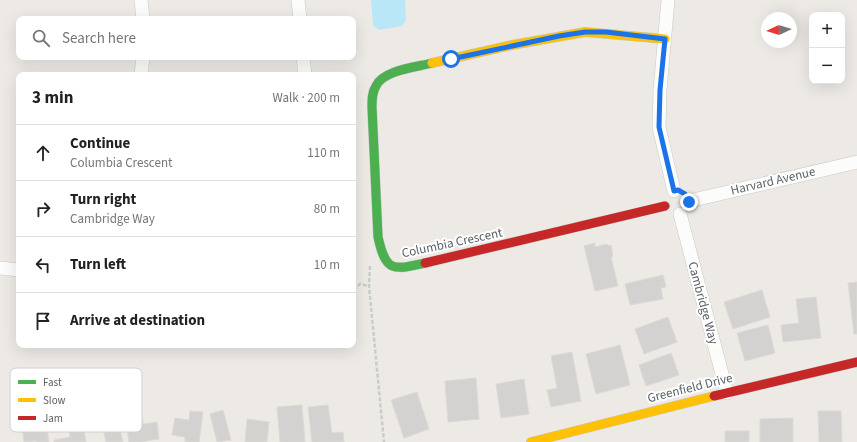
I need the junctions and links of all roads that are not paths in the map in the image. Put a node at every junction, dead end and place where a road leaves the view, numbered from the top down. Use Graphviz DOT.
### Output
graph roads {
  1 [pos="141,0"];
  2 [pos="298,0"];
  3 [pos="668,0"];
  4 [pos="143,16"];
  5 [pos="300,16"];
  6 [pos="665,39"];
  7 [pos="143,60"];
  8 [pos="303,60"];
  9 [pos="141,72"];
  10 [pos="305,72"];
  11 [pos="857,162"];
  12 [pos="674,191"];
  13 [pos="689,202"];
  14 [pos="665,206"];
  15 [pos="680,214"];
  16 [pos="0,268"];
  17 [pos="16,270"];
  18 [pos="857,362"];
  19 [pos="727,393"];
  20 [pos="531,442"];
  1 -- 4 [label="street"];
  2 -- 5 [label="street"];
  3 -- 6 [label="street"];
  6 -- 12 [label="street"];
  6 -- 14 [label="street, Columbia Crescent"];
  7 -- 9 [label="street"];
  8 -- 10 [label="street"];
  11 -- 13 [label="street, Harvard Avenue"];
  12 -- 13 [label="street"];
  12 -- 14 [label="street"];
  13 -- 15 [label="street"];
  14 -- 15 [label="street"];
  15 -- 19 [label="street, Cambridge Way"];
  16 -- 17 [label="street"];
  18 -- 19 [label="street, Greenfield Drive"];
  19 -- 20 [label="street, Greenfield Drive"];
}
